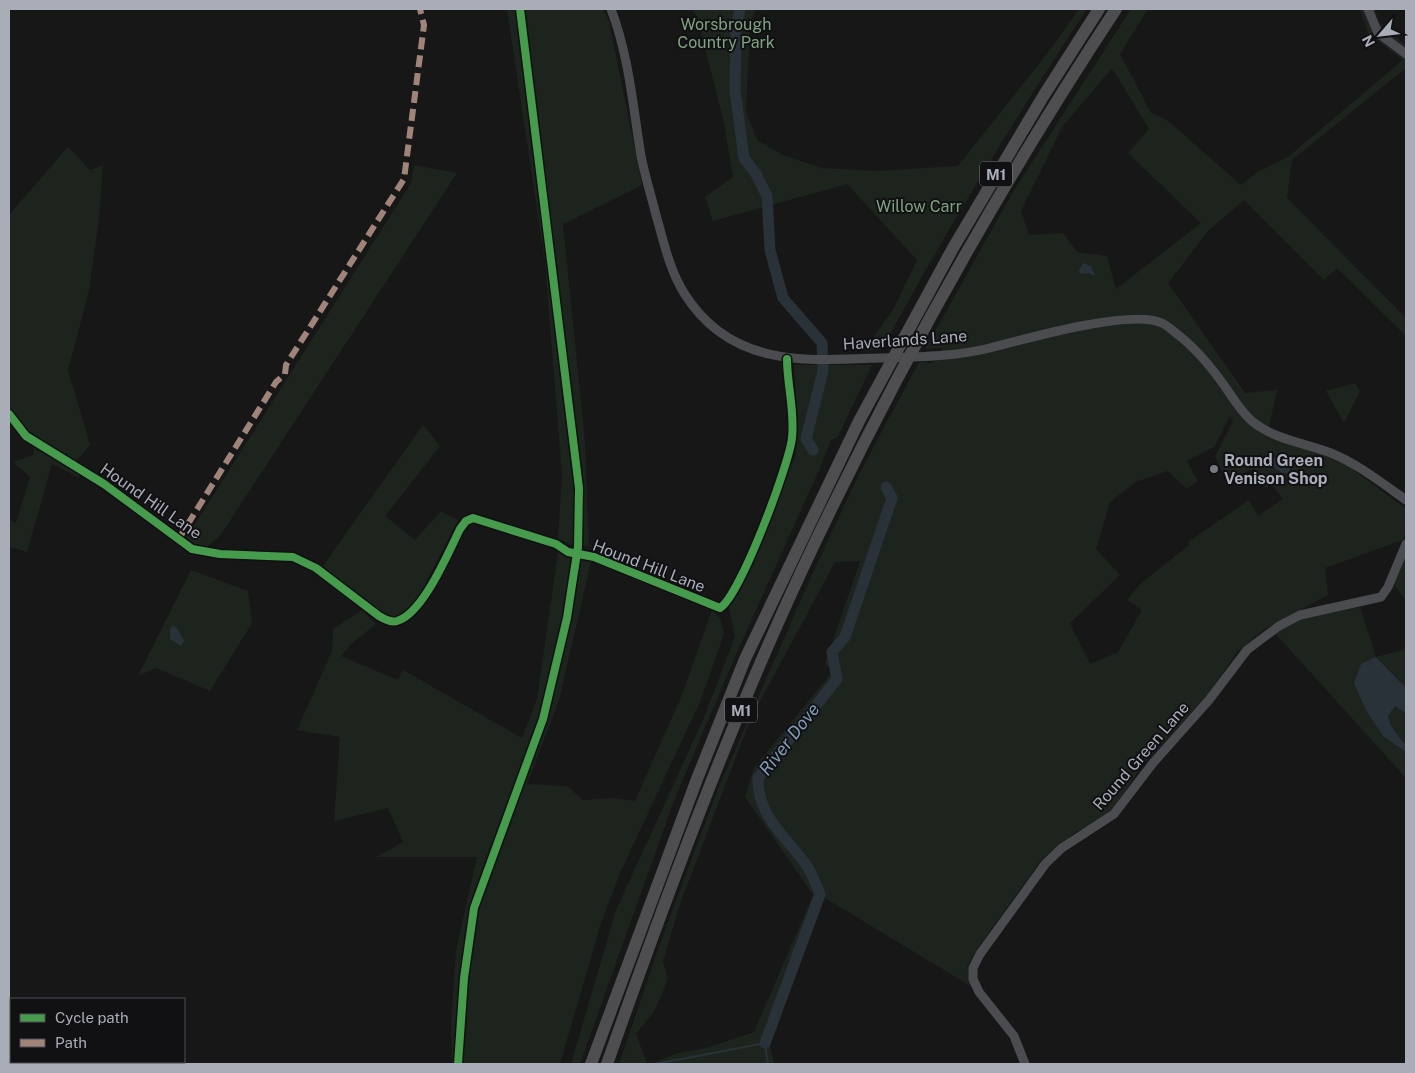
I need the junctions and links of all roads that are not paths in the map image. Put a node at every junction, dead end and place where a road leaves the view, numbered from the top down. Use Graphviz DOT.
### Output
graph roads {
  1 [pos="611,9"];
  2 [pos="1099,9"];
  3 [pos="1116,9"];
  4 [pos="1368,9"];
  5 [pos="1406,54"];
  6 [pos="787,358"];
  7 [pos="9,414"];
  8 [pos="1406,500"];
  9 [pos="1406,544"];
  10 [pos="591,1064"];
  11 [pos="607,1064"];
  12 [pos="1024,1064"];
  1 -- 6 [label="street, Haverlands Lane"];
  2 -- 10 [label="highway, M1"];
  3 -- 11 [label="highway, M1"];
  4 -- 5 [label="street"];
  6 -- 7 [label="street, Hound Hill Lane"];
  6 -- 8 [label="street, Haverlands Lane"];
  9 -- 12 [label="street, Round Green Lane"];
}
